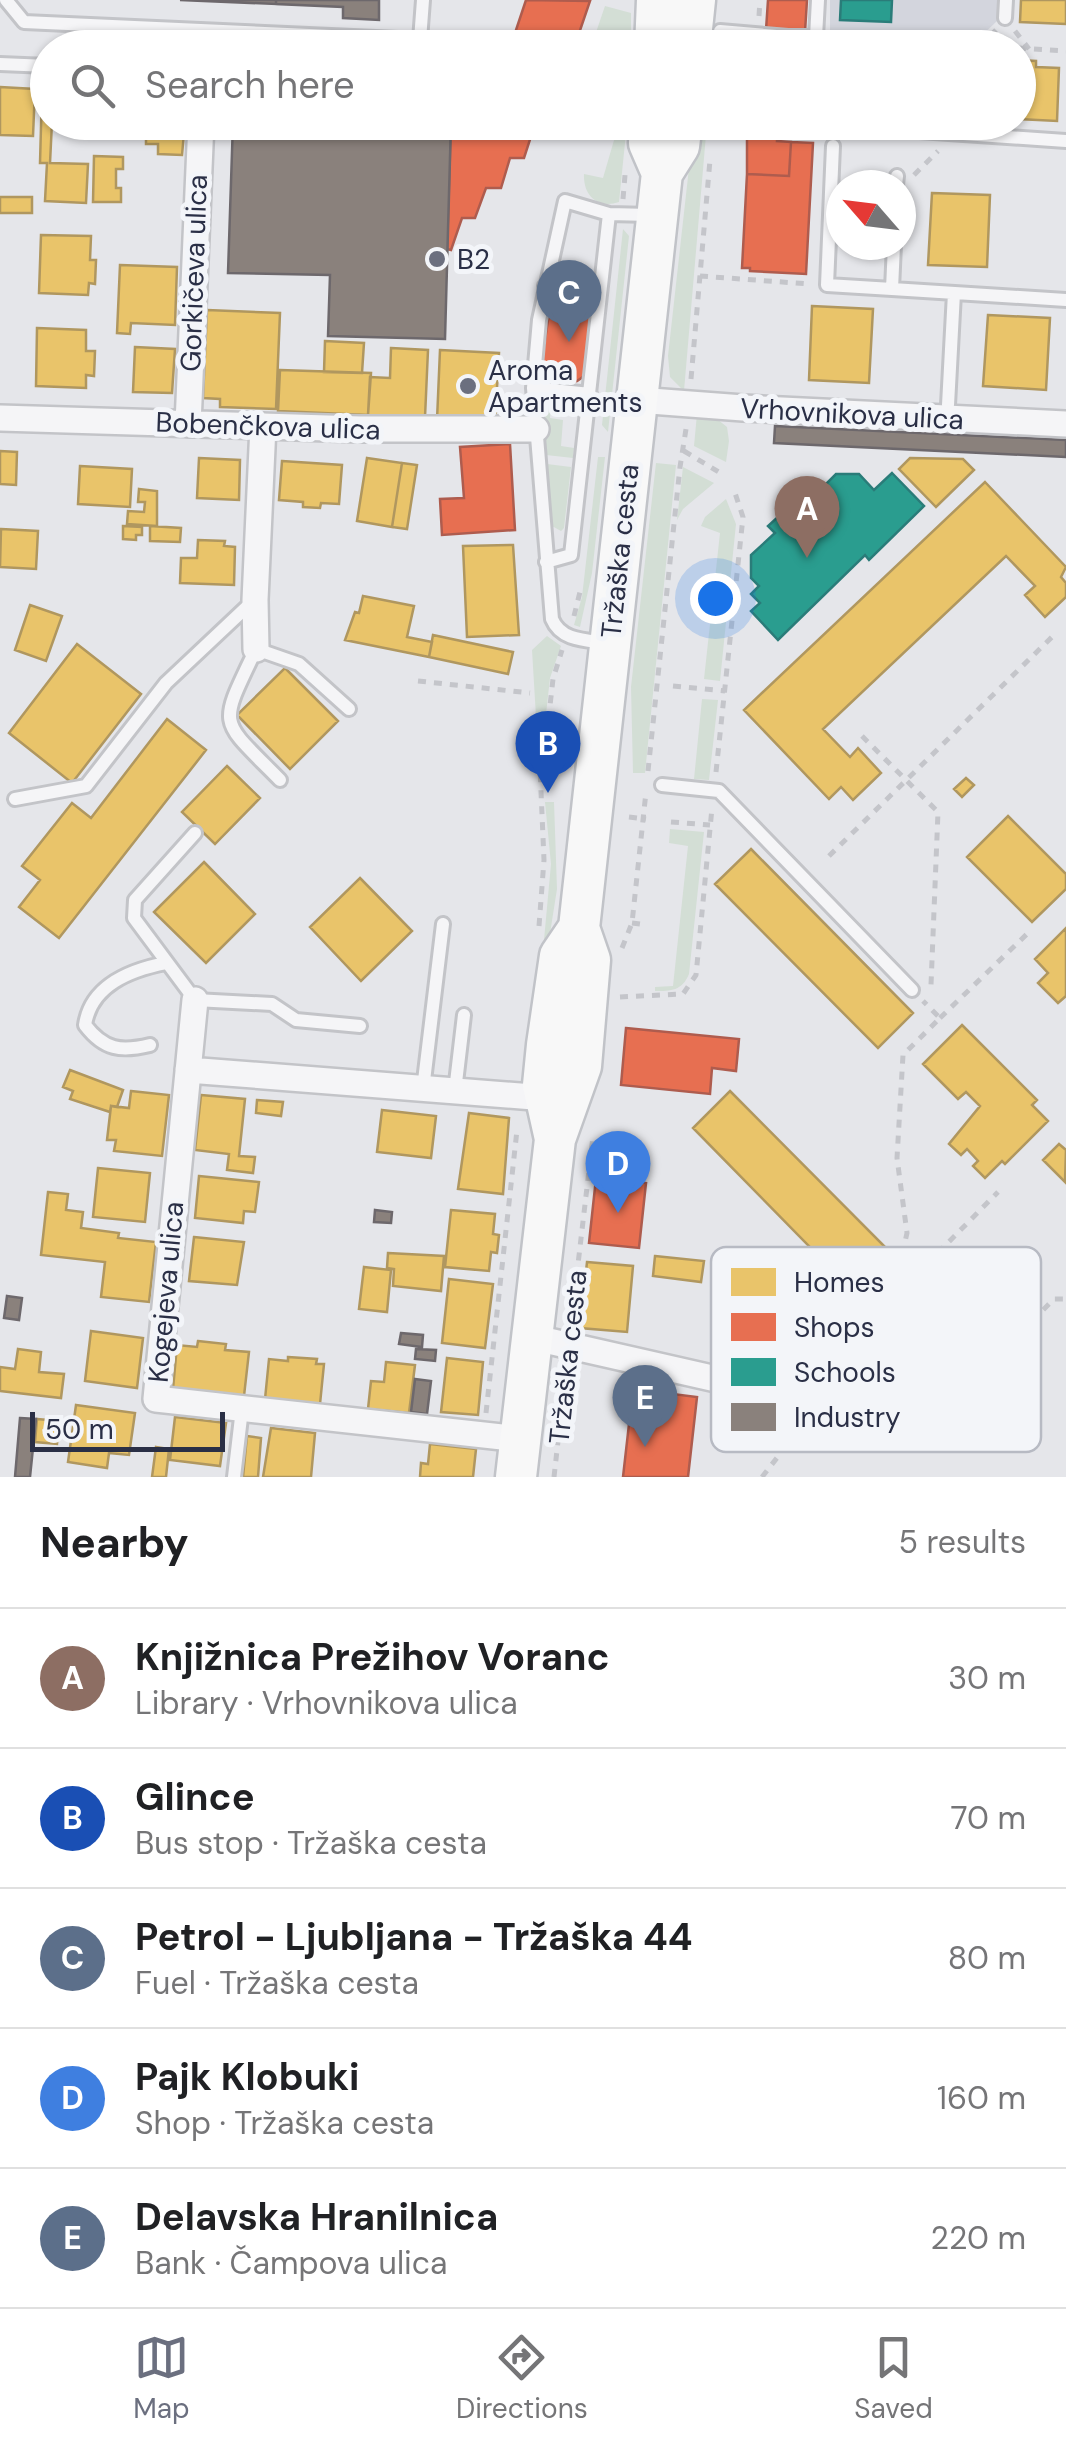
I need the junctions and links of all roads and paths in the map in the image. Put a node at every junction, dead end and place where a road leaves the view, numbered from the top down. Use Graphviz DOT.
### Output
graph roads {
  1 [pos="6,0"];
  2 [pos="423,0"];
  3 [pos="657,0"];
  4 [pos="818,0"];
  5 [pos="1006,0"];
  6 [pos="1006,18"];
  7 [pos="200,30"];
  8 [pos="421,30"];
  9 [pos="655,30"];
  10 [pos="816,30"];
  11 [pos="1036,49"];
  12 [pos="1066,50"];
  13 [pos="0,64"];
  14 [pos="30,65"];
  15 [pos="1036,139"];
  16 [pos="200,140"];
  17 [pos="649,140"];
  18 [pos="686,140"];
  19 [pos="696,140"];
  20 [pos="949,140"];
  21 [pos="1066,141"];
  22 [pos="833,146"];
  23 [pos="662,173"];
  24 [pos="916,173"];
  25 [pos="608,214"];
  26 [pos="658,215"];
  27 [pos="893,260"];
  28 [pos="700,276"];
  29 [pos="827,285"];
  30 [pos="545,286"];
  31 [pos="892,289"];
  32 [pos="600,293"];
  33 [pos="954,293"];
  34 [pos="1066,300"];
  35 [pos="534,388"];
  36 [pos="690,393"];
  37 [pos="590,394"];
  38 [pos="638,400"];
  39 [pos="948,405"];
  40 [pos="688,415"];
  41 [pos="0,418"];
  42 [pos="188,424"];
  43 [pos="1066,424"];
  44 [pos="263,426"];
  45 [pos="536,428"];
  46 [pos="684,451"];
  47 [pos="722,474"];
  48 [pos="546,562"];
  49 [pos="255,600"];
  50 [pos="1054,634"];
  51 [pos="610,644"];
  52 [pos="563,647"];
  53 [pos="256,650"];
  54 [pos="418,681"];
  55 [pos="673,686"];
  56 [pos="725,690"];
  57 [pos="530,693"];
  58 [pos="350,709"];
  59 [pos="862,736"];
  60 [pos="280,780"];
  61 [pos="906,780"];
  62 [pos="662,785"];
  63 [pos="15,799"];
  64 [pos="629,817"];
  65 [pos="645,819"];
  66 [pos="671,822"];
  67 [pos="710,825"];
  68 [pos="195,833"];
  69 [pos="829,856"];
  70 [pos="443,924"];
  71 [pos="648,925"];
  72 [pos="538,930"];
  73 [pos="1030,932"];
  74 [pos="166,963"];
  75 [pos="912,990"];
  76 [pos="196,1000"];
  77 [pos="930,1008"];
  78 [pos="464,1015"];
  79 [pos="940,1018"];
  80 [pos="360,1026"];
  81 [pos="150,1045"];
  82 [pos="188,1070"];
  83 [pos="423,1089"];
  84 [pos="455,1091"];
  85 [pos="556,1116"];
  86 [pos="998,1192"];
  87 [pos="904,1247"];
  88 [pos="943,1247"];
  89 [pos="1066,1300"];
  90 [pos="1041,1312"];
  91 [pos="550,1341"];
  92 [pos="711,1378"];
  93 [pos="242,1409"];
  94 [pos="508,1446"];
  95 [pos="781,1452"];
  96 [pos="234,1477"];
  97 [pos="554,1477"];
  98 [pos="762,1477"];
  1 -- 7 [label="lane"];
  2 -- 8 [label="lane"];
  3 -- 9 [label="main road"];
  4 -- 10 [label="lane"];
  5 -- 6 [label="lane"];
  11 -- 12 [label="path"];
  13 -- 14 [label="lane"];
  15 -- 21 [label="lane"];
  16 -- 42 [label="street, Gorkičeva ulica"];
  17 -- 23 [label="main road, Tržaška cesta"];
  18 -- 23 [label="main road, Tržaška cesta"];
  19 -- 28 [label="path"];
  20 -- 24 [label="path"];
  22 -- 29 [label="lane"];
  23 -- 26 [label="main road, Tržaška cesta"];
  25 -- 26 [label="lane"];
  25 -- 30 [label="lane"];
  25 -- 32 [label="lane"];
  26 -- 38 [label="main road, Tržaška cesta"];
  27 -- 31 [label="lane"];
  28 -- 29 [label="path"];
  28 -- 36 [label="path"];
  29 -- 31 [label="lane"];
  30 -- 32 [label="lane"];
  30 -- 35 [label="lane"];
  31 -- 33 [label="lane"];
  32 -- 37 [label="lane"];
  33 -- 34 [label="lane"];
  33 -- 39 [label="lane"];
  35 -- 37 [label="lane"];
  35 -- 45 [label="lane"];
  37 -- 48 [label="lane"];
  38 -- 43 [label="street, Vrhovnikova ulica"];
  38 -- 51 [label="main road, Tržaška cesta"];
  40 -- 46 [label="path, Tržaška cesta"];
  41 -- 42 [label="street, Bobenčkova ulica"];
  42 -- 44 [label="street, Bobenčkova ulica"];
  44 -- 45 [label="street, Bobenčkova ulica"];
  44 -- 49 [label="street"];
  45 -- 48 [label="lane"];
  46 -- 47 [label="path, Tržaška cesta"];
  46 -- 65 [label="path, Tržaška cesta"];
  48 -- 51 [label="lane"];
  49 -- 53 [label="street"];
  49 -- 63 [label="lane"];
  50 -- 61 [label="path"];
  51 -- 85 [label="main road, Tržaška cesta"];
  52 -- 72 [label="path, Tržaška cesta"];
  53 -- 58 [label="lane"];
  53 -- 60 [label="lane"];
  54 -- 57 [label="path"];
  55 -- 56 [label="path"];
  59 -- 61 [label="path"];
  61 -- 69 [label="path"];
  61 -- 77 [label="path"];
  62 -- 75 [label="lane"];
  64 -- 65 [label="path"];
  65 -- 71 [label="path, Tržaška cesta"];
  66 -- 67 [label="path"];
  68 -- 74 [label="lane"];
  70 -- 83 [label="lane"];
  73 -- 79 [label="path"];
  74 -- 76 [label="lane"];
  74 -- 81 [label="lane"];
  75 -- 77 [label="path"];
  76 -- 80 [label="lane"];
  76 -- 82 [label="street, Kogejeva ulica"];
  77 -- 79 [label="path"];
  78 -- 84 [label="lane"];
  79 -- 87 [label="path"];
  82 -- 83 [label="street"];
  82 -- 93 [label="street, Kogejeva ulica"];
  83 -- 84 [label="street"];
  84 -- 85 [label="street"];
  85 -- 91 [label="main road, Tržaška cesta"];
  85 -- 91 [label="path, Tržaška cesta"];
  85 -- 94 [label="path"];
  86 -- 88 [label="path"];
  89 -- 90 [label="path"];
  91 -- 92 [label="street"];
  91 -- 94 [label="main road, Tržaška cesta"];
  91 -- 97 [label="path, Tržaška cesta"];
  93 -- 94 [label="street, Kogejeva ulica"];
  93 -- 96 [label="lane"];
  95 -- 98 [label="path"];
}
